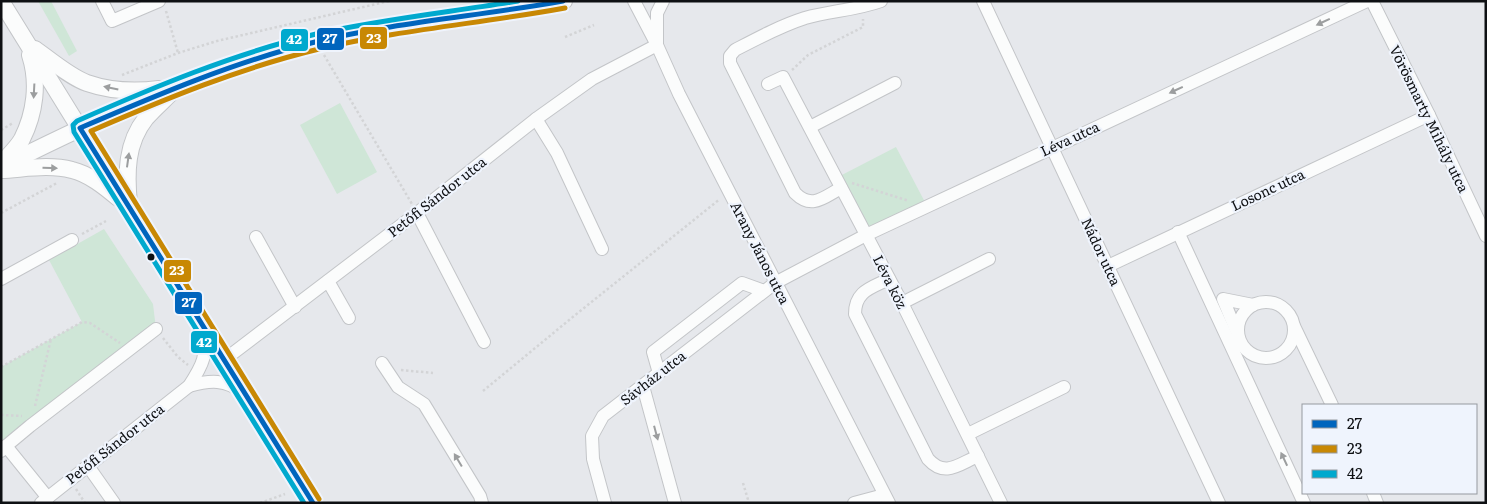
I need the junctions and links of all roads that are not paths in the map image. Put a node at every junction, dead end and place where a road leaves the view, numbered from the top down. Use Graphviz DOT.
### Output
graph roads {
  1 [pos="2,1"];
  2 [pos="102,1"];
  3 [pos="564,1"];
  4 [pos="634,1"];
  5 [pos="663,1"];
  6 [pos="881,1"];
  7 [pos="983,1"];
  8 [pos="1368,1"];
  9 [pos="1372,1"];
  10 [pos="162,5"];
  11 [pos="27,44"];
  12 [pos="657,45"];
  13 [pos="895,83"];
  14 [pos="768,84"];
  15 [pos="176,87"];
  16 [pos="1429,115"];
  17 [pos="536,119"];
  18 [pos="810,127"];
  19 [pos="80,128"];
  20 [pos="1052,148"];
  21 [pos="1,167"];
  22 [pos="838,183"];
  23 [pos="129,208"];
  24 [pos="418,213"];
  25 [pos="1178,232"];
  26 [pos="866,235"];
  27 [pos="1486,236"];
  28 [pos="256,237"];
  29 [pos="72,240"];
  30 [pos="602,248"];
  31 [pos="989,259"];
  32 [pos="1108,266"];
  33 [pos="1,279"];
  34 [pos="889,279"];
  35 [pos="328,281"];
  36 [pos="775,283"];
  37 [pos="764,291"];
  38 [pos="1214,300"];
  39 [pos="902,303"];
  40 [pos="1253,306"];
  41 [pos="294,307"];
  42 [pos="349,318"];
  43 [pos="203,326"];
  44 [pos="1294,326"];
  45 [pos="156,329"];
  46 [pos="484,342"];
  47 [pos="1241,342"];
  48 [pos="1284,352"];
  49 [pos="1308,353"];
  50 [pos="1268,358"];
  51 [pos="224,360"];
  52 [pos="382,363"];
  53 [pos="1247,367"];
  54 [pos="659,373"];
  55 [pos="189,386"];
  56 [pos="643,386"];
  57 [pos="1064,387"];
  58 [pos="248,396"];
  59 [pos="1332,404"];
  60 [pos="968,434"];
  61 [pos="4,448"];
  62 [pos="978,456"];
  63 [pos="88,466"];
  64 [pos="886,499"];
  65 [pos="44,500"];
  66 [pos="998,502"];
  67 [pos="114,503"];
  68 [pos="313,503"];
  69 [pos="482,503"];
  70 [pos="605,503"];
  71 [pos="674,503"];
  72 [pos="854,503"];
  73 [pos="1219,503"];
  74 [pos="1304,503"];
  1 -- 11 [label="main road"];
  2 -- 10 [label="street"];
  3 -- 15 [label="main road"];
  4 -- 12 [label="street, Arany János utca"];
  5 -- 12 [label="street"];
  6 -- 22 [label="street"];
  7 -- 20 [label="street, Nádor utca"];
  8 -- 20 [label="street, Léva utca, one-way"];
  9 -- 16 [label="street, Vörösmarty Mihály utca"];
  15 -- 11 [label="main road, one-way"];
  11 -- 19 [label="main road"];
  11 -- 21 [label="main road, one-way"];
  12 -- 17 [label="street, Petőfi Sándor utca"];
  12 -- 36 [label="street, Arany János utca"];
  13 -- 18 [label="street"];
  14 -- 18 [label="street, Léva köz"];
  15 -- 19 [label="main road"];
  23 -- 15 [label="main road, one-way"];
  16 -- 25 [label="street, Losonc utca"];
  16 -- 27 [label="street, Vörösmarty Mihály utca"];
  17 -- 24 [label="street, Petőfi Sándor utca"];
  17 -- 30 [label="street"];
  18 -- 22 [label="street, Léva köz"];
  19 -- 21 [label="main road"];
  19 -- 23 [label="main road"];
  20 -- 26 [label="street, Léva utca"];
  20 -- 32 [label="street, Nádor utca"];
  21 -- 23 [label="main road, one-way"];
  22 -- 26 [label="street, Léva köz"];
  23 -- 43 [label="main road"];
  24 -- 35 [label="street, Petőfi Sándor utca"];
  24 -- 46 [label="street"];
  25 -- 32 [label="street, Losonc utca"];
  25 -- 38 [label="street"];
  26 -- 34 [label="street, Léva köz"];
  26 -- 36 [label="street, Léva utca"];
  28 -- 41 [label="street"];
  29 -- 33 [label="street"];
  31 -- 39 [label="street"];
  32 -- 73 [label="street, Nádor utca"];
  34 -- 39 [label="street, Léva köz"];
  34 -- 62 [label="street"];
  35 -- 41 [label="street, Petőfi Sándor utca"];
  35 -- 42 [label="street"];
  36 -- 37 [label="street, Sávház utca"];
  36 -- 64 [label="street, Arany János utca"];
  37 -- 54 [label="street, Sávház utca"];
  37 -- 54 [label="street"];
  38 -- 40 [label="street"];
  38 -- 47 [label="street"];
  38 -- 53 [label="street"];
  39 -- 60 [label="street, Léva köz"];
  40 -- 44 [label="street"];
  40 -- 47 [label="street"];
  41 -- 51 [label="street, Petőfi Sándor utca"];
  43 -- 51 [label="main road"];
  43 -- 55 [label="street"];
  44 -- 48 [label="street"];
  44 -- 49 [label="street"];
  45 -- 61 [label="street"];
  47 -- 50 [label="street"];
  47 -- 53 [label="street"];
  48 -- 49 [label="street"];
  48 -- 50 [label="street"];
  49 -- 59 [label="street"];
  50 -- 53 [label="street"];
  51 -- 58 [label="main road"];
  69 -- 52 [label="street, one-way"];
  74 -- 53 [label="street, one-way"];
  54 -- 56 [label="street, Sávház utca"];
  55 -- 58 [label="street"];
  55 -- 63 [label="street, Petőfi Sándor utca"];
  56 -- 70 [label="street, Sávház utca"];
  56 -- 71 [label="street, one-way"];
  57 -- 60 [label="street"];
  58 -- 68 [label="main road"];
  60 -- 62 [label="street, Léva köz"];
  61 -- 65 [label="street"];
  62 -- 66 [label="street, Léva köz"];
  63 -- 65 [label="street, Petőfi Sándor utca"];
  63 -- 67 [label="street"];
  64 -- 72 [label="street"];
}
